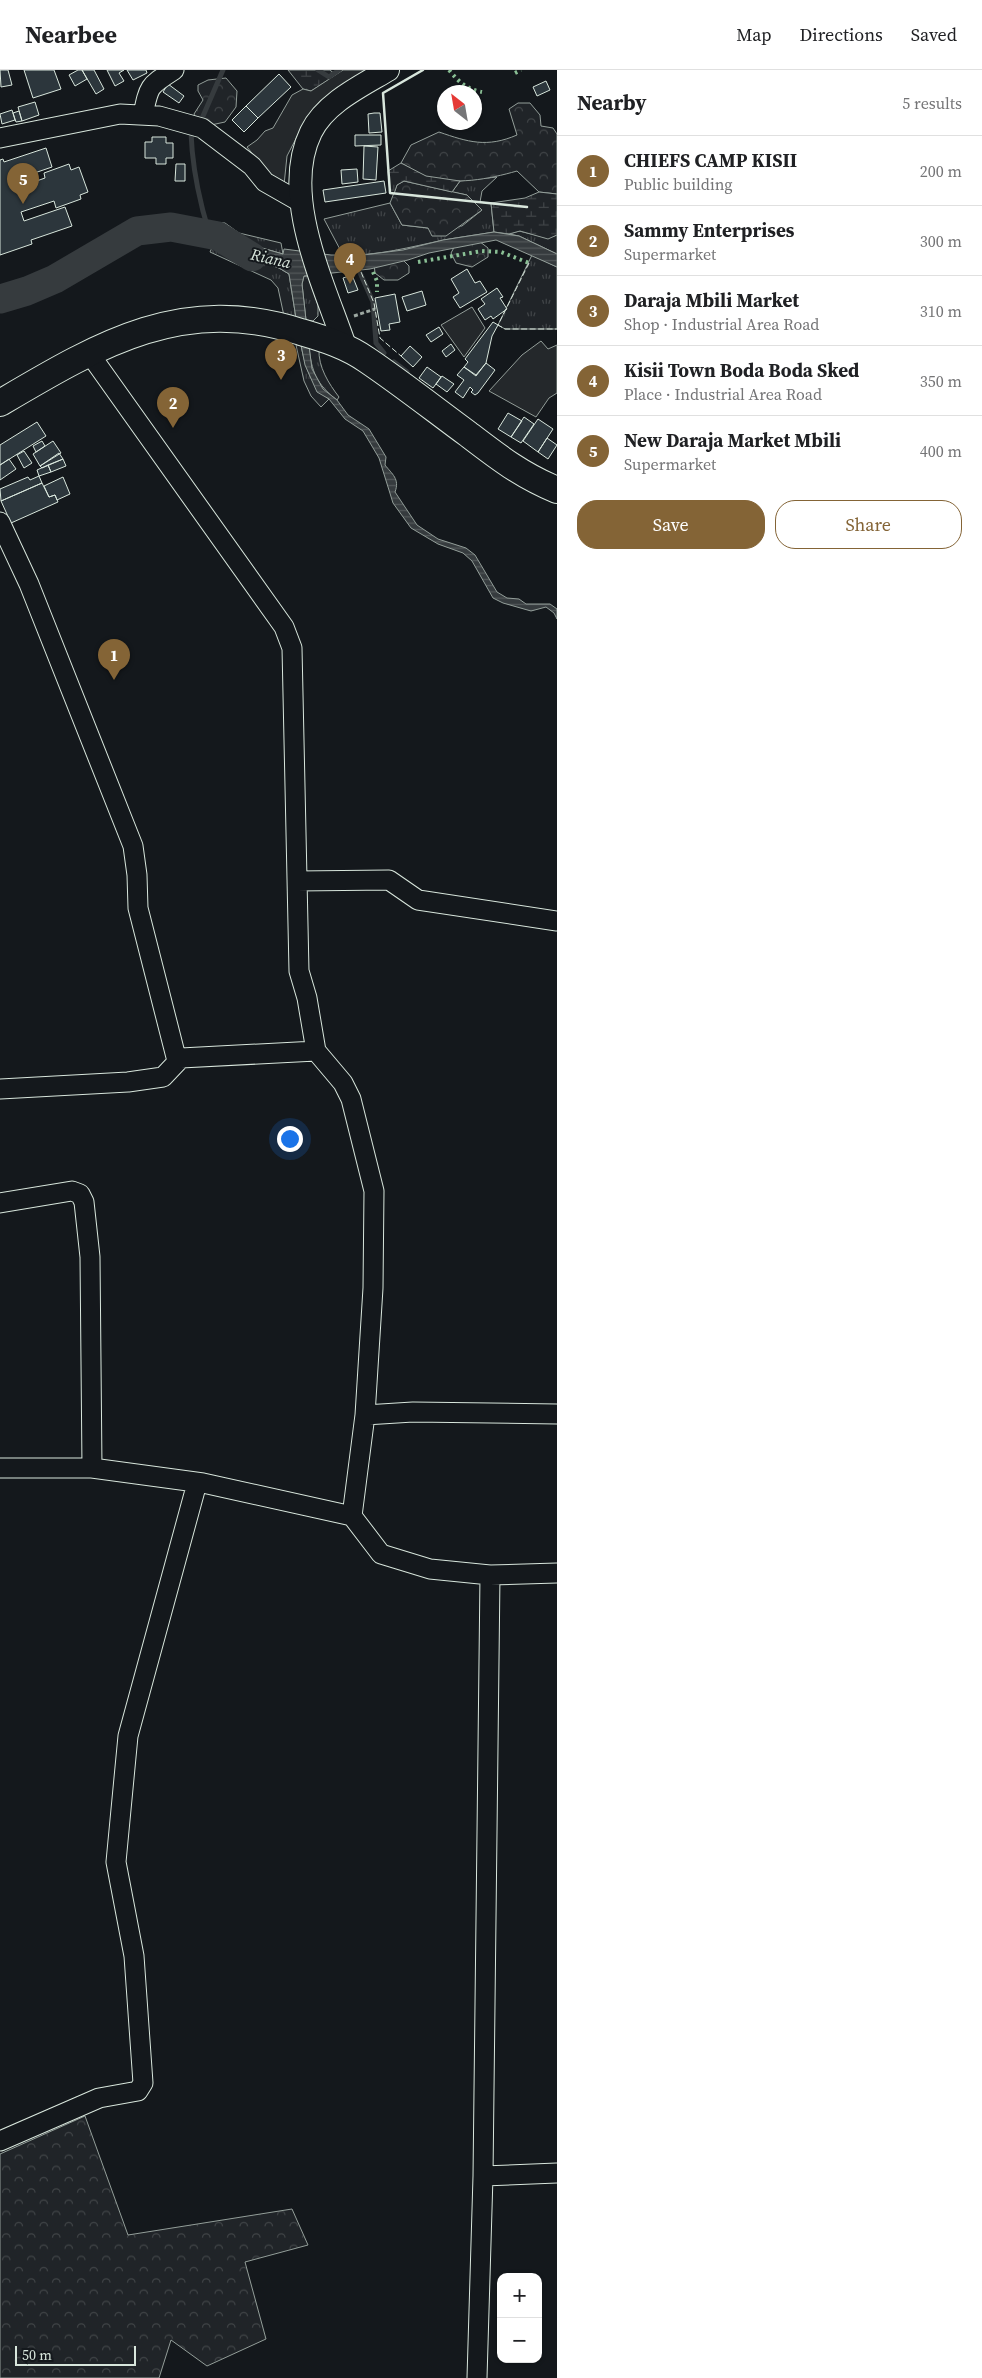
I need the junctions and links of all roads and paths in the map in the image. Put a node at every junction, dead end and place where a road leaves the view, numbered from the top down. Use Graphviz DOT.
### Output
graph roads {
  1 [pos="174,70"];
  2 [pos="388,70"];
  3 [pos="143,115"];
  4 [pos="0,138"];
  5 [pos="300,202"];
  6 [pos="375,309"];
  7 [pos="370,310"];
  8 [pos="345,346"];
  9 [pos="89,353"];
  10 [pos="0,403"];
  11 [pos="557,490"];
  12 [pos="0,522"];
  13 [pos="297,881"];
  14 [pos="557,921"];
  15 [pos="316,1050"];
  16 [pos="177,1061"];
  17 [pos="0,1089"];
  18 [pos="0,1203"];
  19 [pos="557,1414"];
  20 [pos="365,1415"];
  21 [pos="0,1468"];
  22 [pos="92,1468"];
  23 [pos="197,1482"];
  24 [pos="352,1516"];
  25 [pos="557,1573"];
  26 [pos="490,1575"];
  27 [pos="0,2141"];
  28 [pos="557,2173"];
  29 [pos="483,2176"];
  30 [pos="476,2378"];
  1 -- 3 [label="street"];
  2 -- 5 [label="main road"];
  3 -- 4 [label="street"];
  3 -- 5 [label="street"];
  5 -- 8 [label="main road"];
  6 -- 7 [label="path"];
  8 -- 9 [label="highway"];
  8 -- 11 [label="highway"];
  9 -- 10 [label="highway"];
  9 -- 13 [label="street"];
  12 -- 16 [label="street"];
  13 -- 14 [label="street"];
  13 -- 15 [label="street"];
  15 -- 16 [label="street"];
  15 -- 20 [label="street"];
  16 -- 17 [label="street"];
  18 -- 22 [label="street"];
  19 -- 20 [label="street"];
  20 -- 24 [label="street"];
  21 -- 22 [label="street"];
  22 -- 23 [label="street"];
  23 -- 24 [label="street"];
  23 -- 27 [label="street"];
  24 -- 26 [label="street"];
  25 -- 26 [label="street"];
  26 -- 29 [label="street"];
  28 -- 29 [label="street"];
  29 -- 30 [label="street"];
}
